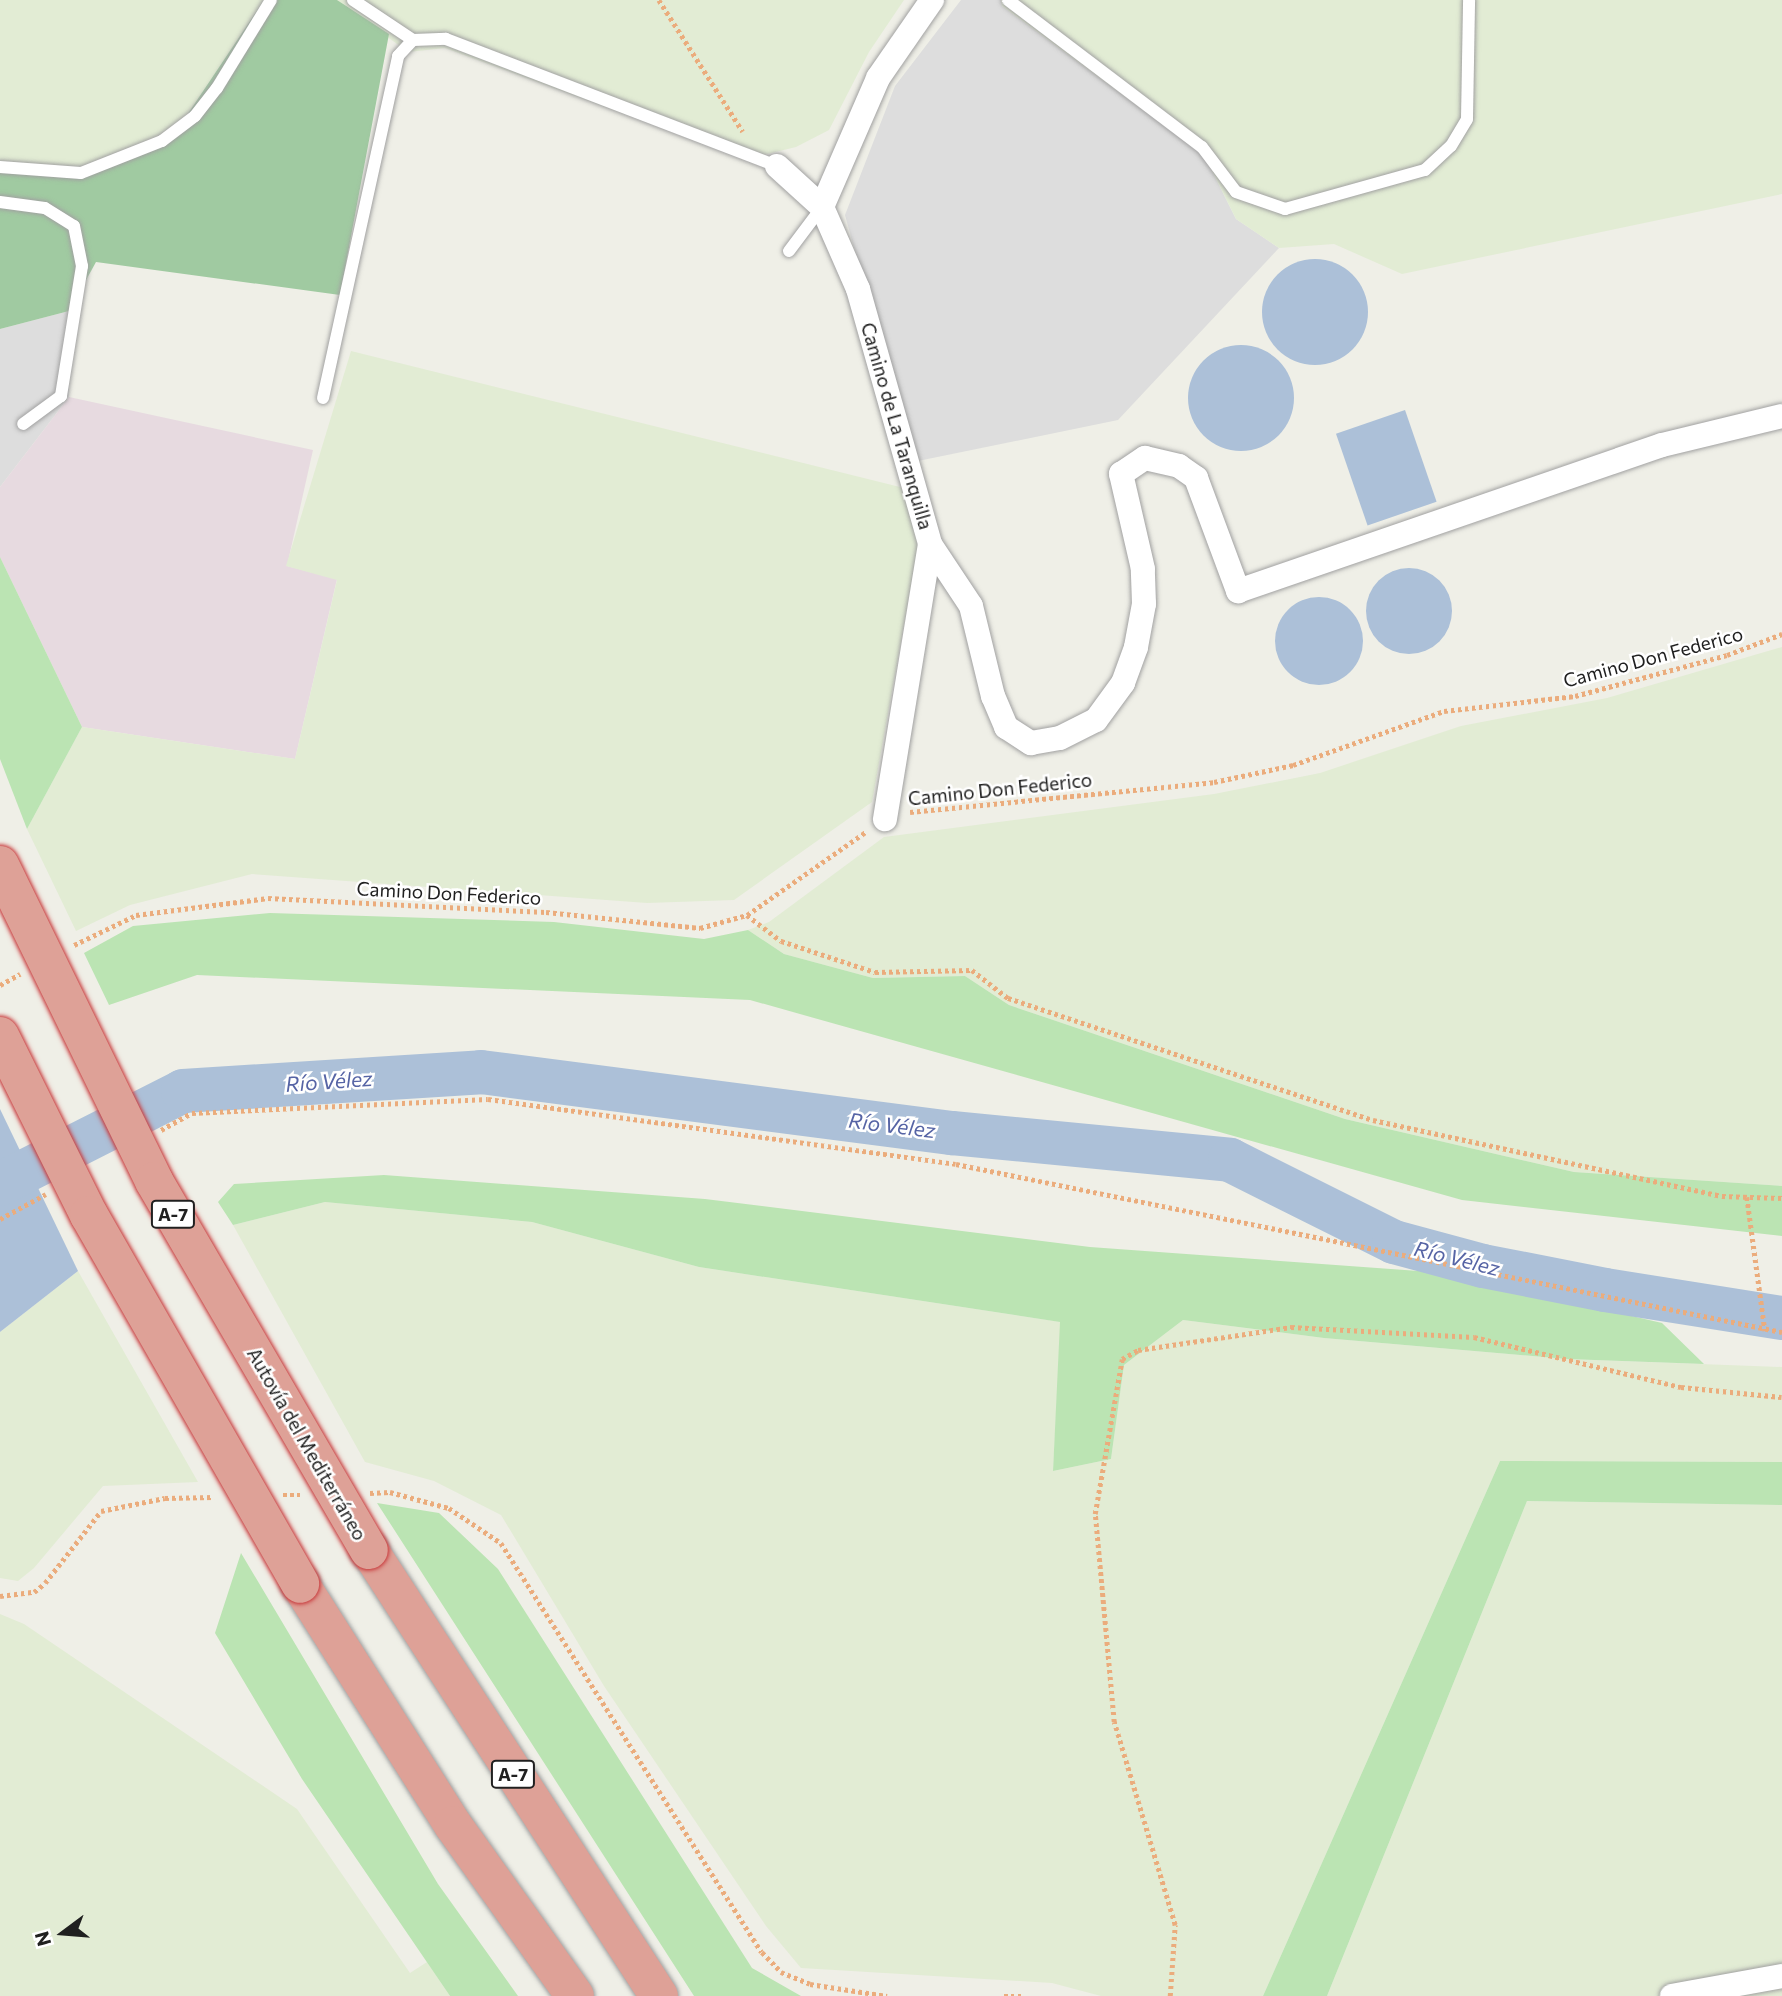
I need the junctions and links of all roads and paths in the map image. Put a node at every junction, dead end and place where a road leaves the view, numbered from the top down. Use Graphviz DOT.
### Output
graph roads {
  1 [pos="271,0"];
  2 [pos="353,0"];
  3 [pos="659,0"];
  4 [pos="932,0"];
  5 [pos="1008,0"];
  6 [pos="1469,0"];
  7 [pos="414,40"];
  8 [pos="777,166"];
  9 [pos="0,167"];
  10 [pos="0,202"];
  11 [pos="822,207"];
  12 [pos="789,251"];
  13 [pos="323,398"];
  14 [pos="1782,416"];
  15 [pos="23,424"];
  16 [pos="930,544"];
  17 [pos="1782,634"];
  18 [pos="885,819"];
  19 [pos="0,865"];
  20 [pos="747,915"];
  21 [pos="61,952"];
  22 [pos="24,972"];
  23 [pos="0,985"];
  24 [pos="0,1036"];
  25 [pos="156,1133"];
  26 [pos="48,1192"];
  27 [pos="1747,1197"];
  28 [pos="1782,1198"];
  29 [pos="0,1219"];
  30 [pos="1765,1331"];
  31 [pos="1782,1332"];
  32 [pos="1782,1398"];
  33 [pos="1782,1976"];
  34 [pos="575,1996"];
  35 [pos="659,1996"];
  36 [pos="1004,1996"];
  37 [pos="1022,1996"];
  38 [pos="1170,1996"];
  39 [pos="1672,1996"];
  1 -- 9 [label="lane"];
  2 -- 7 [label="lane"];
  3 -- 8 [label="path"];
  4 -- 11 [label="street"];
  5 -- 6 [label="lane"];
  7 -- 8 [label="lane"];
  7 -- 13 [label="lane"];
  8 -- 11 [label="street, Camino de La Taranquilla"];
  10 -- 15 [label="lane"];
  11 -- 12 [label="lane"];
  11 -- 16 [label="street, Camino de La Taranquilla"];
  14 -- 16 [label="street"];
  16 -- 18 [label="street, Camino de La Taranquilla"];
  17 -- 18 [label="path, Camino Don Federico"];
  18 -- 20 [label="path, Camino Don Federico"];
  19 -- 35 [label="highway, Autovía del Mediterráneo / A-7, bridge"];
  20 -- 21 [label="path, Camino Don Federico"];
  20 -- 27 [label="path"];
  22 -- 23 [label="path"];
  24 -- 34 [label="highway, bridge"];
  25 -- 30 [label="path"];
  26 -- 29 [label="path"];
  27 -- 28 [label="path"];
  27 -- 30 [label="path"];
  30 -- 31 [label="path"];
  32 -- 38 [label="path"];
  33 -- 39 [label="street"];
  36 -- 37 [label="path"];
}
